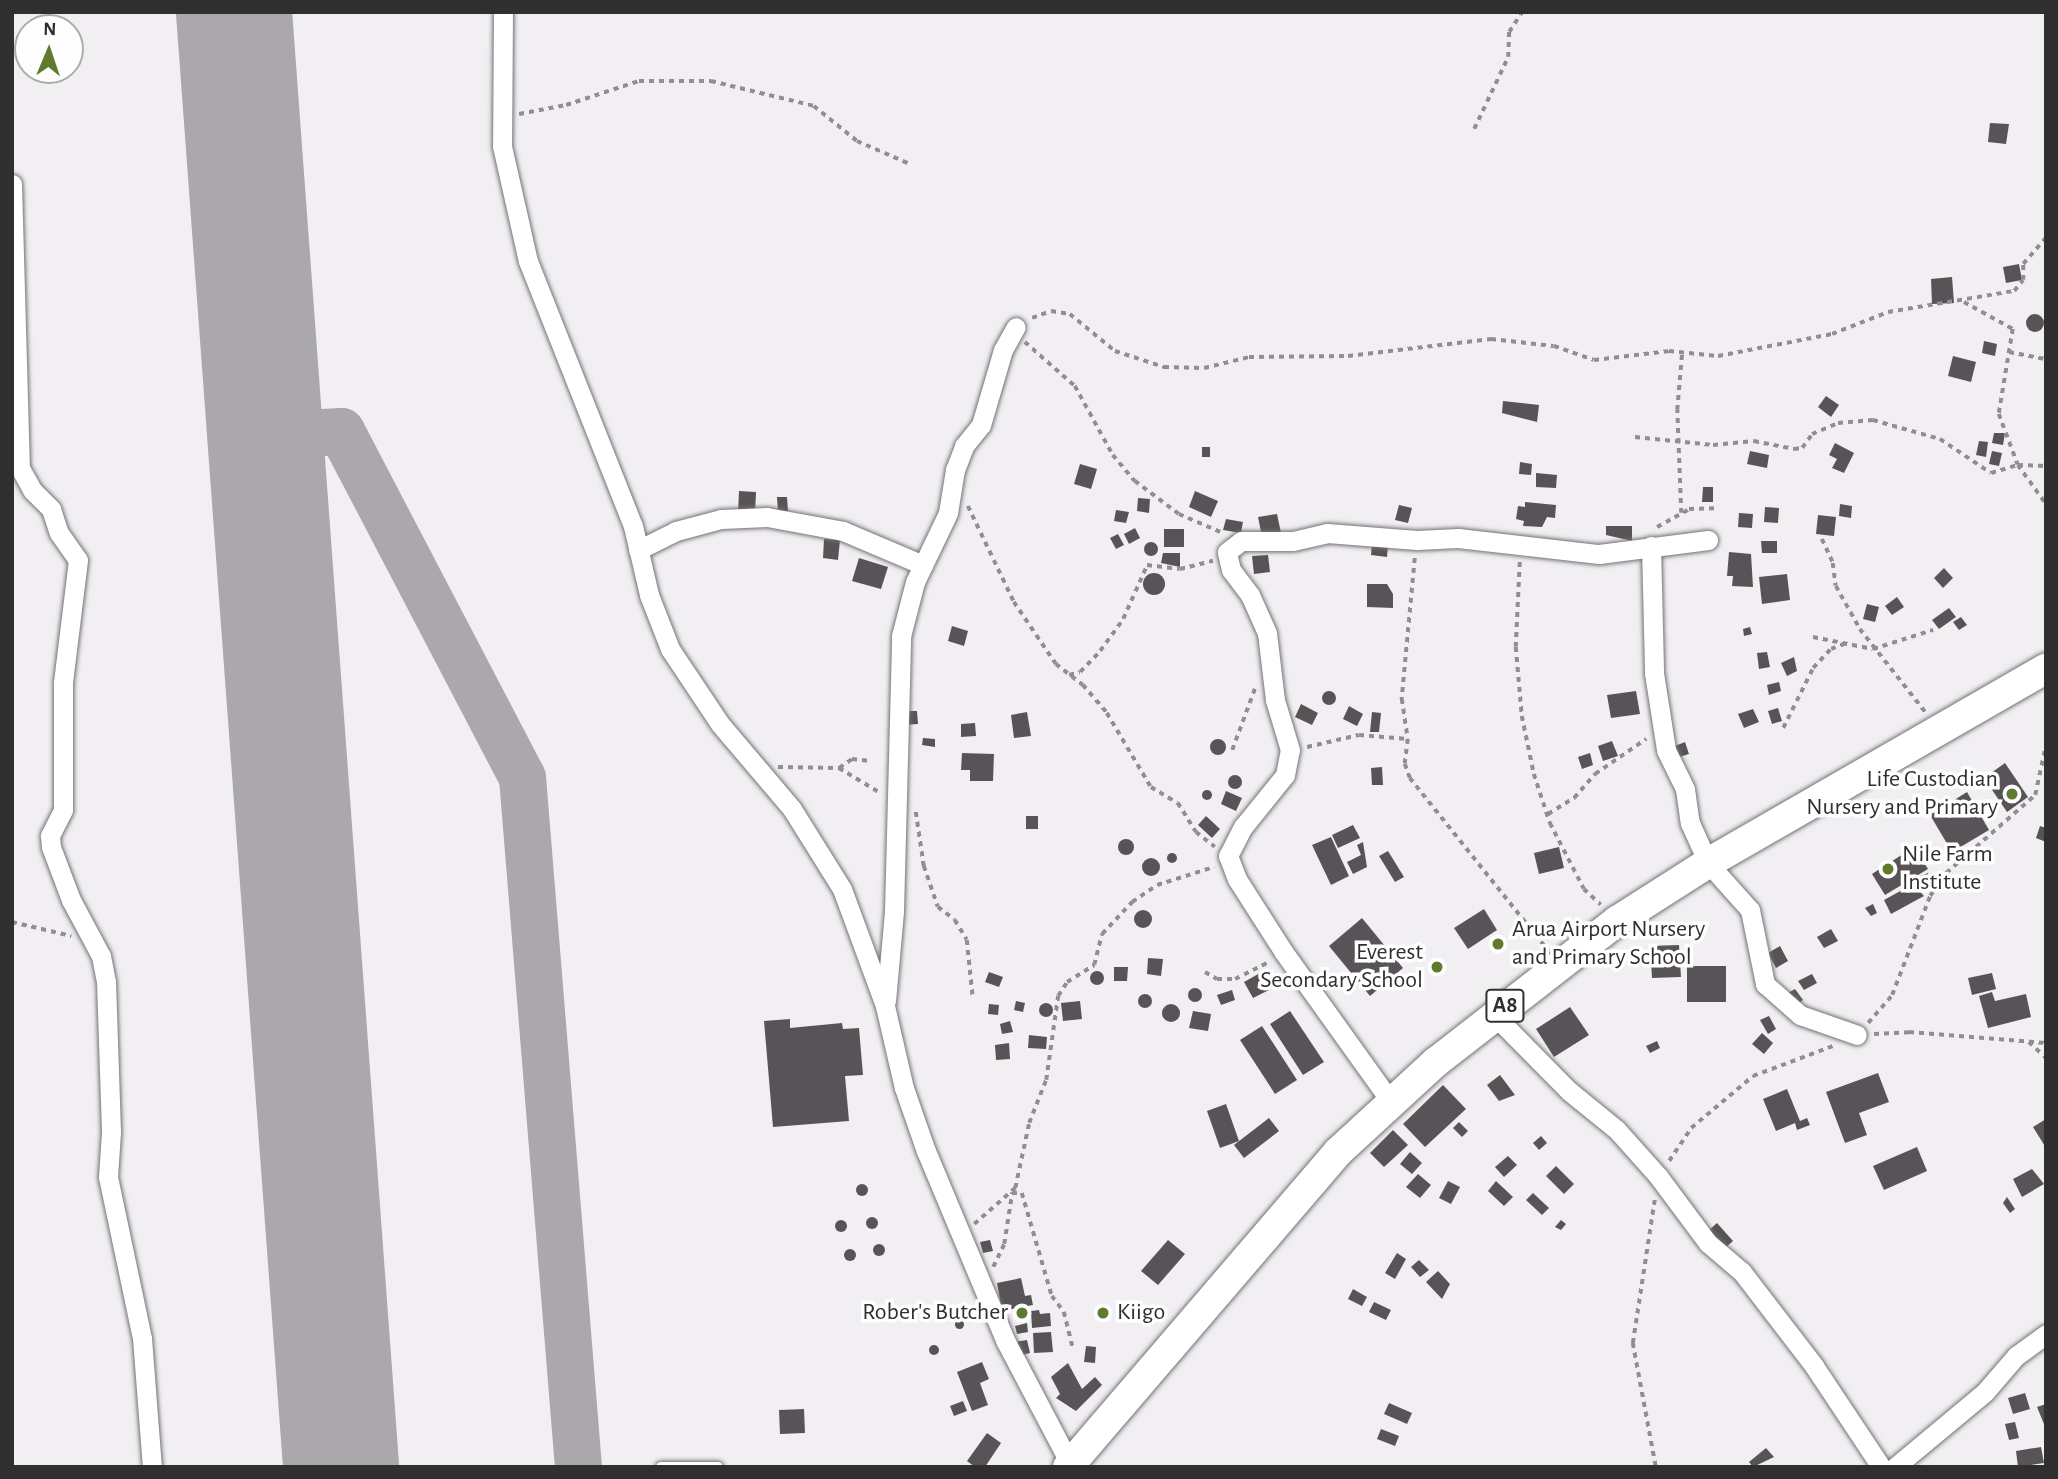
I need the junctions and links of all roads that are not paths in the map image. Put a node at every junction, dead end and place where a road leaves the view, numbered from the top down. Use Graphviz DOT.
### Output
graph roads {
  1 [pos="503,12"];
  2 [pos="12,184"];
  3 [pos="1016,327"];
  4 [pos="1708,540"];
  5 [pos="1651,546"];
  6 [pos="639,550"];
  7 [pos="923,565"];
  8 [pos="2046,669"];
  9 [pos="1708,863"];
  10 [pos="885,1006"];
  11 [pos="1494,1015"];
  12 [pos="1857,1035"];
  13 [pos="1391,1102"];
  14 [pos="2046,1334"];
  15 [pos="1069,1465"];
  16 [pos="152,1467"];
  17 [pos="661,1467"];
  18 [pos="718,1467"];
  19 [pos="1881,1467"];
  20 [pos="1895,1467"];
  1 -- 6 [label="street"];
  2 -- 16 [label="street"];
  3 -- 7 [label="street"];
  4 -- 5 [label="street"];
  5 -- 9 [label="street"];
  5 -- 13 [label="street"];
  6 -- 7 [label="street"];
  6 -- 10 [label="street"];
  7 -- 10 [label="street"];
  8 -- 9 [label="main road, A8"];
  9 -- 11 [label="main road, A8"];
  9 -- 12 [label="street"];
  10 -- 15 [label="street"];
  11 -- 13 [label="main road, A8"];
  11 -- 19 [label="street"];
  13 -- 15 [label="main road, A8"];
  14 -- 20 [label="street"];
  17 -- 18 [label="lane"];
}
